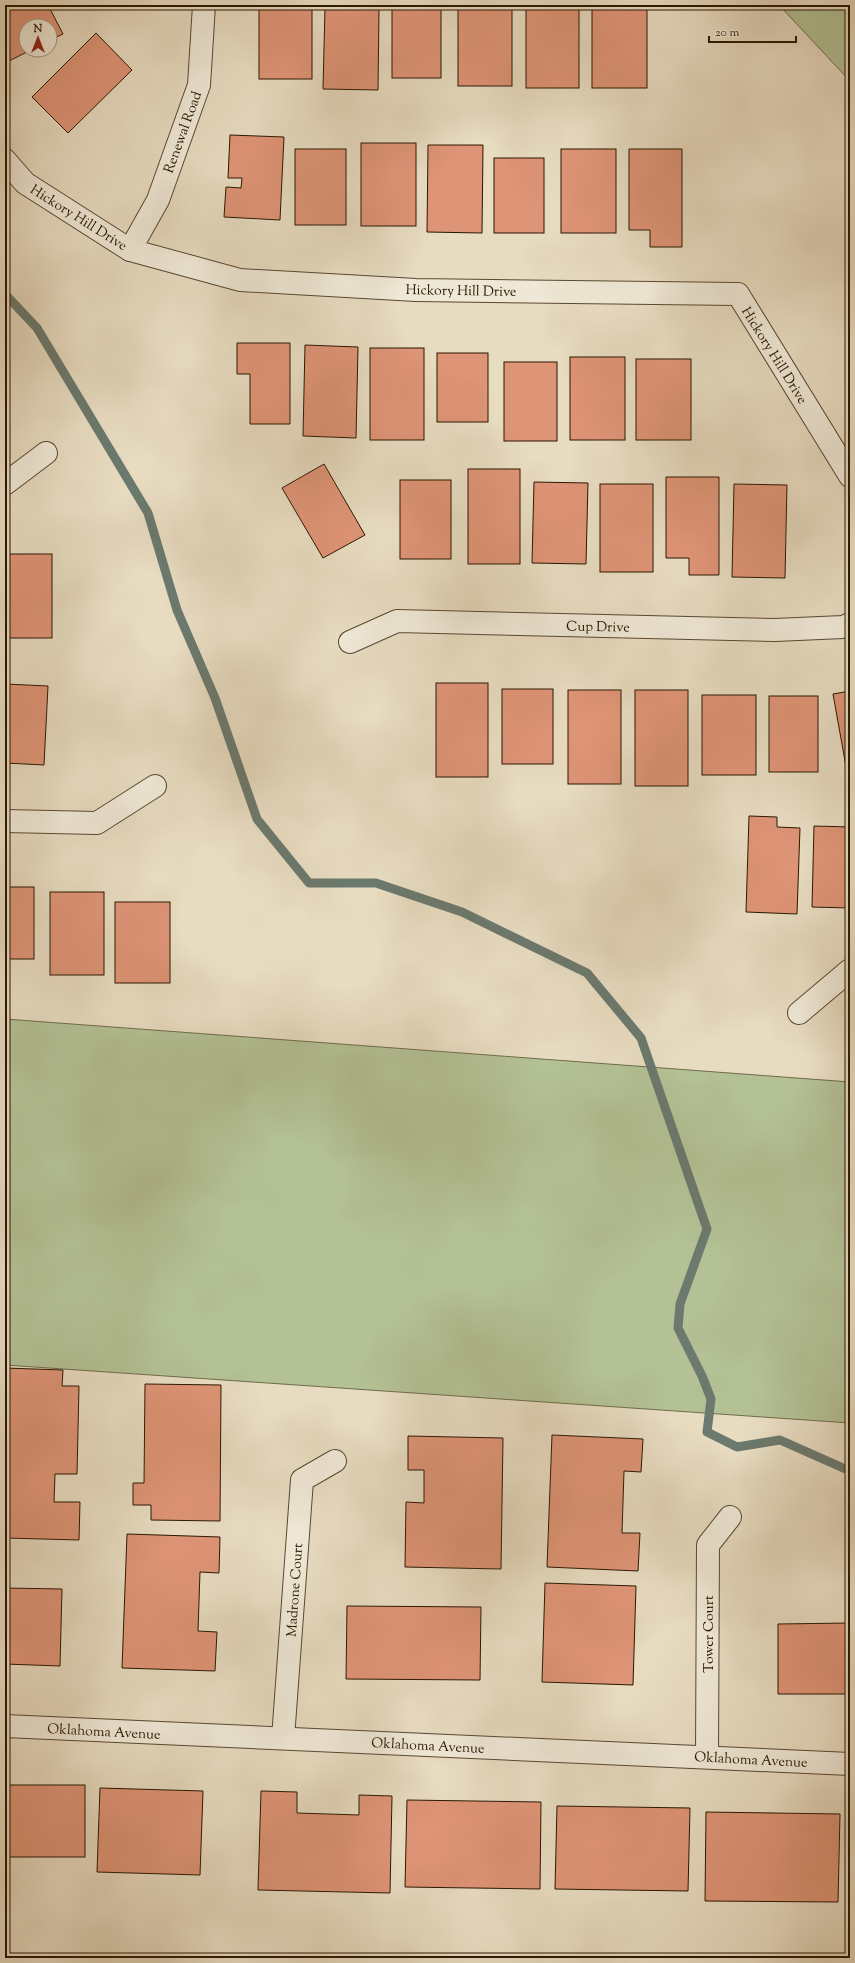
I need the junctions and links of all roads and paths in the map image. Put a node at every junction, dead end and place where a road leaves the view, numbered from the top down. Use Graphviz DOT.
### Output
graph roads {
  1 [pos="204,5"];
  2 [pos="5,160"];
  3 [pos="130,250"];
  4 [pos="46,453"];
  5 [pos="850,476"];
  6 [pos="5,484"];
  7 [pos="850,624"];
  8 [pos="350,642"];
  9 [pos="155,786"];
  10 [pos="5,821"];
  11 [pos="850,970"];
  12 [pos="798,1013"];
  13 [pos="335,1461"];
  14 [pos="730,1517"];
  15 [pos="5,1726"];
  16 [pos="283,1738"];
  17 [pos="707,1757"];
  18 [pos="850,1764"];
  1 -- 3 [label="street, Renewal Road"];
  2 -- 3 [label="street, Hickory Hill Drive"];
  3 -- 5 [label="street, Hickory Hill Drive"];
  4 -- 6 [label="street"];
  7 -- 8 [label="street, Cup Drive"];
  9 -- 10 [label="street"];
  11 -- 12 [label="street"];
  13 -- 16 [label="street, Madrone Court"];
  14 -- 17 [label="street, Tower Court"];
  15 -- 16 [label="street, Oklahoma Avenue"];
  16 -- 17 [label="street, Oklahoma Avenue"];
  17 -- 18 [label="street, Oklahoma Avenue"];
}
